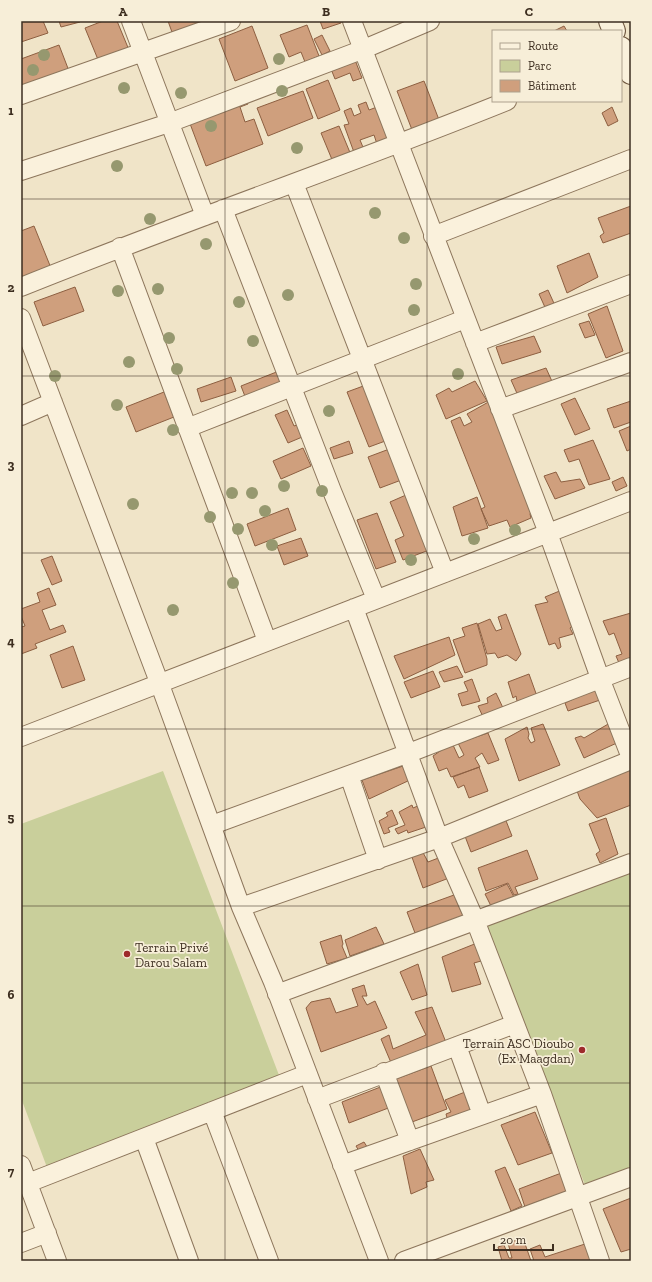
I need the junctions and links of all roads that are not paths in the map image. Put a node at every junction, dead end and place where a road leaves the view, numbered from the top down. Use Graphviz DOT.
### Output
graph roads {
  1 [pos="131,21"];
  2 [pos="231,21"];
  3 [pos="352,21"];
  4 [pos="430,21"];
  5 [pos="364,49"];
  6 [pos="143,53"];
  7 [pos="21,94"];
  8 [pos="505,102"];
  9 [pos="170,123"];
  10 [pos="398,145"];
  11 [pos="631,159"];
  12 [pos="21,171"];
  13 [pos="294,183"];
  14 [pos="223,209"];
  15 [pos="205,216"];
  16 [pos="433,236"];
  17 [pos="120,247"];
  18 [pos="631,284"];
  19 [pos="21,287"];
  20 [pos="21,318"];
  21 [pos="465,319"];
  22 [pos="475,342"];
  23 [pos="363,359"];
  24 [pos="631,362"];
  25 [pos="292,387"];
  26 [pos="53,402"];
  27 [pos="500,409"];
  28 [pos="21,416"];
  29 [pos="187,428"];
  30 [pos="631,501"];
  31 [pos="548,533"];
  32 [pos="445,573"];
  33 [pos="376,599"];
  34 [pos="354,608"];
  35 [pos="267,641"];
  36 [pos="631,667"];
  37 [pos="600,678"];
  38 [pos="159,682"];
  39 [pos="22,733"];
  40 [pos="409,753"];
  41 [pos="631,759"];
  42 [pos="349,775"];
  43 [pos="212,826"];
  44 [pos="439,838"];
  45 [pos="378,860"];
  46 [pos="631,863"];
  47 [pos="241,908"];
  48 [pos="475,920"];
  49 [pos="277,994"];
  50 [pos="514,1024"];
  51 [pos="457,1046"];
  52 [pos="384,1072"];
  53 [pos="307,1074"];
  54 [pos="542,1094"];
  55 [pos="317,1099"];
  56 [pos="212,1111"];
  57 [pos="482,1115"];
  58 [pos="144,1138"];
  59 [pos="410,1140"];
  60 [pos="21,1165"];
  61 [pos="342,1165"];
  62 [pos="631,1177"];
  63 [pos="28,1183"];
  64 [pos="577,1196"];
  65 [pos="47,1233"];
  66 [pos="21,1243"];
  67 [pos="57,1261"];
  68 [pos="189,1261"];
  69 [pos="269,1261"];
  70 [pos="379,1261"];
  71 [pos="404,1261"];
  72 [pos="600,1261"];
  1 -- 6 [label="street"];
  2 -- 6 [label="street"];
  3 -- 5 [label="street"];
  4 -- 5 [label="street"];
  5 -- 9 [label="street"];
  5 -- 10 [label="street"];
  6 -- 7 [label="street"];
  6 -- 9 [label="street"];
  8 -- 10 [label="street"];
  9 -- 12 [label="street"];
  9 -- 15 [label="street"];
  10 -- 13 [label="street"];
  10 -- 16 [label="street"];
  11 -- 16 [label="street"];
  13 -- 14 [label="street"];
  13 -- 23 [label="street"];
  14 -- 15 [label="street"];
  14 -- 25 [label="street"];
  15 -- 17 [label="street"];
  16 -- 21 [label="street"];
  17 -- 19 [label="street"];
  17 -- 29 [label="street"];
  18 -- 22 [label="street"];
  20 -- 26 [label="street"];
  21 -- 22 [label="street"];
  21 -- 23 [label="street"];
  22 -- 27 [label="street"];
  23 -- 25 [label="street"];
  23 -- 32 [label="street"];
  24 -- 27 [label="street"];
  25 -- 29 [label="street"];
  25 -- 33 [label="street"];
  26 -- 28 [label="street"];
  26 -- 38 [label="street"];
  27 -- 31 [label="street"];
  29 -- 35 [label="street"];
  30 -- 31 [label="street"];
  31 -- 32 [label="street"];
  31 -- 37 [label="street"];
  32 -- 33 [label="street"];
  33 -- 34 [label="street"];
  34 -- 35 [label="street"];
  34 -- 40 [label="street"];
  35 -- 38 [label="street"];
  36 -- 37 [label="street"];
  37 -- 40 [label="street"];
  37 -- 41 [label="street"];
  38 -- 39 [label="street"];
  38 -- 43 [label="street"];
  40 -- 42 [label="street"];
  40 -- 44 [label="street"];
  41 -- 44 [label="street"];
  42 -- 43 [label="street"];
  42 -- 45 [label="street"];
  43 -- 47 [label="street"];
  44 -- 45 [label="street"];
  44 -- 48 [label="street"];
  45 -- 47 [label="street"];
  46 -- 48 [label="street"];
  47 -- 49 [label="street"];
  48 -- 49 [label="street"];
  48 -- 50 [label="street"];
  49 -- 53 [label="street"];
  50 -- 51 [label="street"];
  50 -- 54 [label="street"];
  51 -- 52 [label="street"];
  51 -- 57 [label="street"];
  52 -- 55 [label="street"];
  52 -- 59 [label="street"];
  53 -- 55 [label="street"];
  53 -- 56 [label="street"];
  54 -- 57 [label="street"];
  54 -- 64 [label="street"];
  55 -- 61 [label="street"];
  56 -- 58 [label="street"];
  56 -- 69 [label="street"];
  57 -- 59 [label="street"];
  58 -- 63 [label="street"];
  58 -- 68 [label="street"];
  59 -- 61 [label="street"];
  60 -- 63 [label="street"];
  61 -- 70 [label="street"];
  62 -- 64 [label="street"];
  63 -- 65 [label="street"];
  64 -- 71 [label="street"];
  64 -- 72 [label="street"];
  65 -- 66 [label="street"];
  65 -- 67 [label="street"];
}
